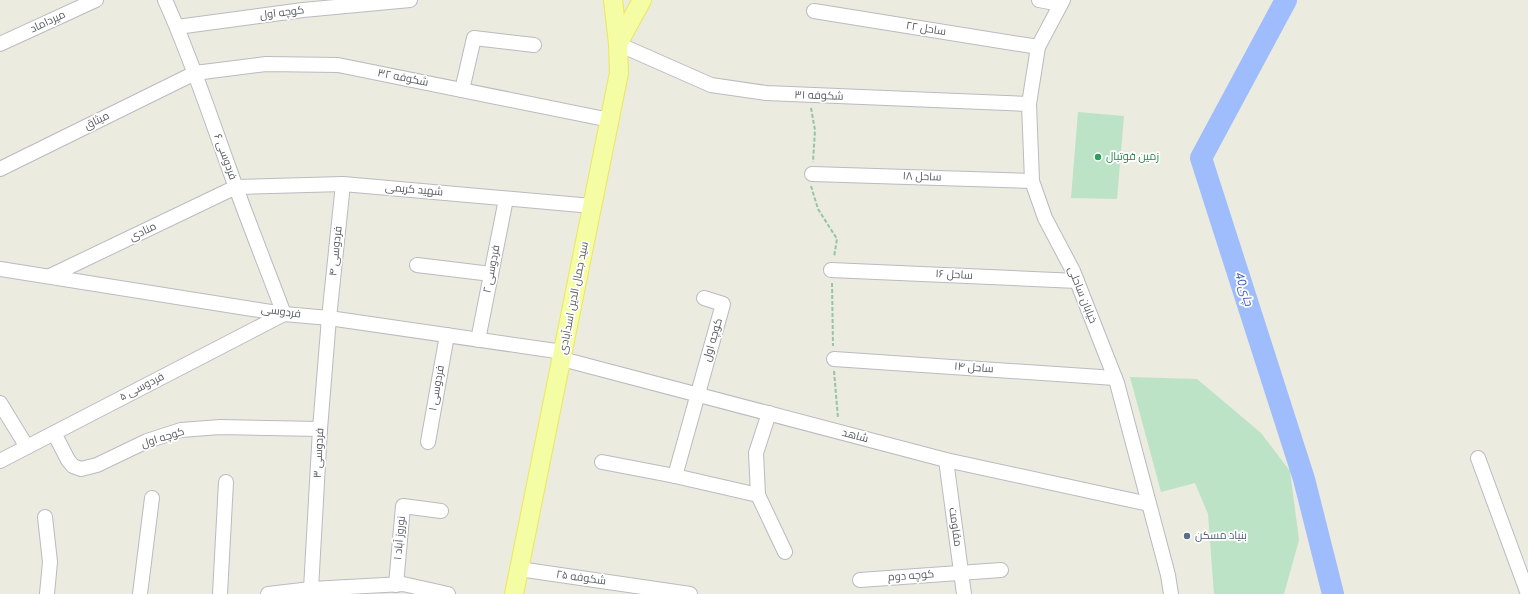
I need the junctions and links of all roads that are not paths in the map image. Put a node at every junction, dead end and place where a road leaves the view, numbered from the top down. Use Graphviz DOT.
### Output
graph roads {
  1 [pos="96,0"];
  2 [pos="165,0"];
  3 [pos="410,0"];
  4 [pos="613,0"];
  5 [pos="642,0"];
  6 [pos="1039,0"];
  7 [pos="1061,2"];
  8 [pos="814,11"];
  9 [pos="177,27"];
  10 [pos="0,44"];
  11 [pos="618,44"];
  12 [pos="534,45"];
  13 [pos="1038,47"];
  14 [pos="195,73"];
  15 [pos="462,90"];
  16 [pos="1029,104"];
  17 [pos="610,120"];
  18 [pos="0,169"];
  19 [pos="812,174"];
  20 [pos="1032,181"];
  21 [pos="343,184"];
  22 [pos="236,187"];
  23 [pos="506,199"];
  24 [pos="592,206"];
  25 [pos="417,265"];
  26 [pos="0,268"];
  27 [pos="831,270"];
  28 [pos="491,274"];
  29 [pos="50,276"];
  30 [pos="1077,281"];
  31 [pos="704,298"];
  32 [pos="284,314"];
  33 [pos="329,318"];
  34 [pos="447,335"];
  35 [pos="478,340"];
  36 [pos="562,356"];
  37 [pos="834,359"];
  38 [pos="1115,378"];
  39 [pos="697,394"];
  40 [pos="0,403"];
  41 [pos="769,413"];
  42 [pos="320,429"];
  43 [pos="54,433"];
  44 [pos="428,442"];
  45 [pos="27,447"];
  46 [pos="1478,458"];
  47 [pos="946,460"];
  48 [pos="0,461"];
  49 [pos="602,462"];
  50 [pos="675,476"];
  51 [pos="226,482"];
  52 [pos="758,495"];
  53 [pos="152,498"];
  54 [pos="1150,504"];
  55 [pos="441,511"];
  56 [pos="45,516"];
  57 [pos="785,552"];
  58 [pos="519,569"];
  59 [pos="1001,570"];
  60 [pos="962,573"];
  61 [pos="860,580"];
  62 [pos="396,584"];
  63 [pos="311,589"];
  64 [pos="48,594"];
  65 [pos="140,594"];
  66 [pos="220,594"];
  67 [pos="268,594"];
  68 [pos="448,594"];
  69 [pos="514,594"];
  70 [pos="690,594"];
  71 [pos="964,594"];
  72 [pos="1171,594"];
  73 [pos="1528,594"];
  1 -- 10 [label="street, میرداماد"];
  2 -- 9 [label="street, فردوسی ۶"];
  3 -- 9 [label="street, کوچه اول"];
  4 -- 11 [label="main road, سید جمال الدین اسدآبادی"];
  5 -- 11 [label="main road"];
  6 -- 7 [label="street"];
  7 -- 13 [label="street, خیابان ساحلی"];
  8 -- 13 [label="street, ساحل ۲۲"];
  9 -- 14 [label="street, فردوسی ۶"];
  11 -- 16 [label="street, شکوفه ۳۱"];
  11 -- 17 [label="main road, سید جمال الدین اسدآبادی"];
  12 -- 15 [label="street"];
  13 -- 16 [label="street, خیابان ساحلی"];
  14 -- 15 [label="street, شکوفه ۳۲"];
  14 -- 18 [label="street, میثاق"];
  14 -- 22 [label="street, فردوسی ۶"];
  15 -- 17 [label="street, شکوفه ۳۲"];
  16 -- 20 [label="street, خیابان ساحلی"];
  17 -- 24 [label="main road, سید جمال الدین اسدآبادی"];
  19 -- 20 [label="street, ساحل ۱۸"];
  20 -- 30 [label="street, خیابان ساحلی"];
  21 -- 22 [label="street, شهید کریمی"];
  21 -- 23 [label="street, شهید کریمی"];
  21 -- 33 [label="street, فردوسی ۴"];
  22 -- 29 [label="street, منادی"];
  22 -- 32 [label="street, فردوسی ۶"];
  23 -- 24 [label="street, شهید کریمی"];
  23 -- 28 [label="street, فردوسی ۲"];
  24 -- 36 [label="main road, سید جمال الدین اسدآبادی"];
  25 -- 28 [label="street"];
  26 -- 29 [label="street, فردوسی"];
  27 -- 30 [label="street, ساحل ۱۶"];
  28 -- 35 [label="street, فردوسی ۲"];
  29 -- 32 [label="street, فردوسی"];
  30 -- 38 [label="street, خیابان ساحلی"];
  31 -- 39 [label="street, کوچه اول"];
  32 -- 33 [label="street, فردوسی"];
  32 -- 43 [label="street, فردوسی ۵"];
  33 -- 34 [label="street, فردوسی"];
  33 -- 42 [label="street, فردوسی ۳"];
  34 -- 35 [label="street, فردوسی"];
  34 -- 44 [label="street, فردوسی ۱"];
  35 -- 36 [label="street, فردوسی"];
  36 -- 39 [label="street, شاهد"];
  36 -- 58 [label="main road, سید جمال الدین اسدآبادی"];
  37 -- 38 [label="street, ساحل ۱۴"];
  38 -- 54 [label="street, خیابان ساحلی"];
  39 -- 41 [label="street, شاهد"];
  39 -- 50 [label="street"];
  40 -- 45 [label="street"];
  41 -- 47 [label="street, شاهد"];
  41 -- 52 [label="street"];
  42 -- 43 [label="street, کوچه اول"];
  42 -- 63 [label="street, فردوسی ۳"];
  43 -- 45 [label="street, فردوسی ۵"];
  45 -- 48 [label="street, فردوسی ۵"];
  46 -- 73 [label="street"];
  47 -- 54 [label="street, شاهد"];
  47 -- 60 [label="street, مقاومت"];
  49 -- 50 [label="street"];
  50 -- 52 [label="street"];
  51 -- 66 [label="street"];
  52 -- 57 [label="street"];
  53 -- 65 [label="street"];
  54 -- 72 [label="street, خیابان ساحلی"];
  55 -- 62 [label="street, نوروز آباد ۱"];
  56 -- 64 [label="street"];
  58 -- 69 [label="main road, سید جمال الدین اسدآبادی"];
  58 -- 70 [label="street, شکوفه ۲۵"];
  59 -- 60 [label="street"];
  60 -- 61 [label="street, کوچه دوم"];
  60 -- 71 [label="street, مقاومت"];
  62 -- 63 [label="street"];
  62 -- 68 [label="street"];
  63 -- 67 [label="street"];
}
